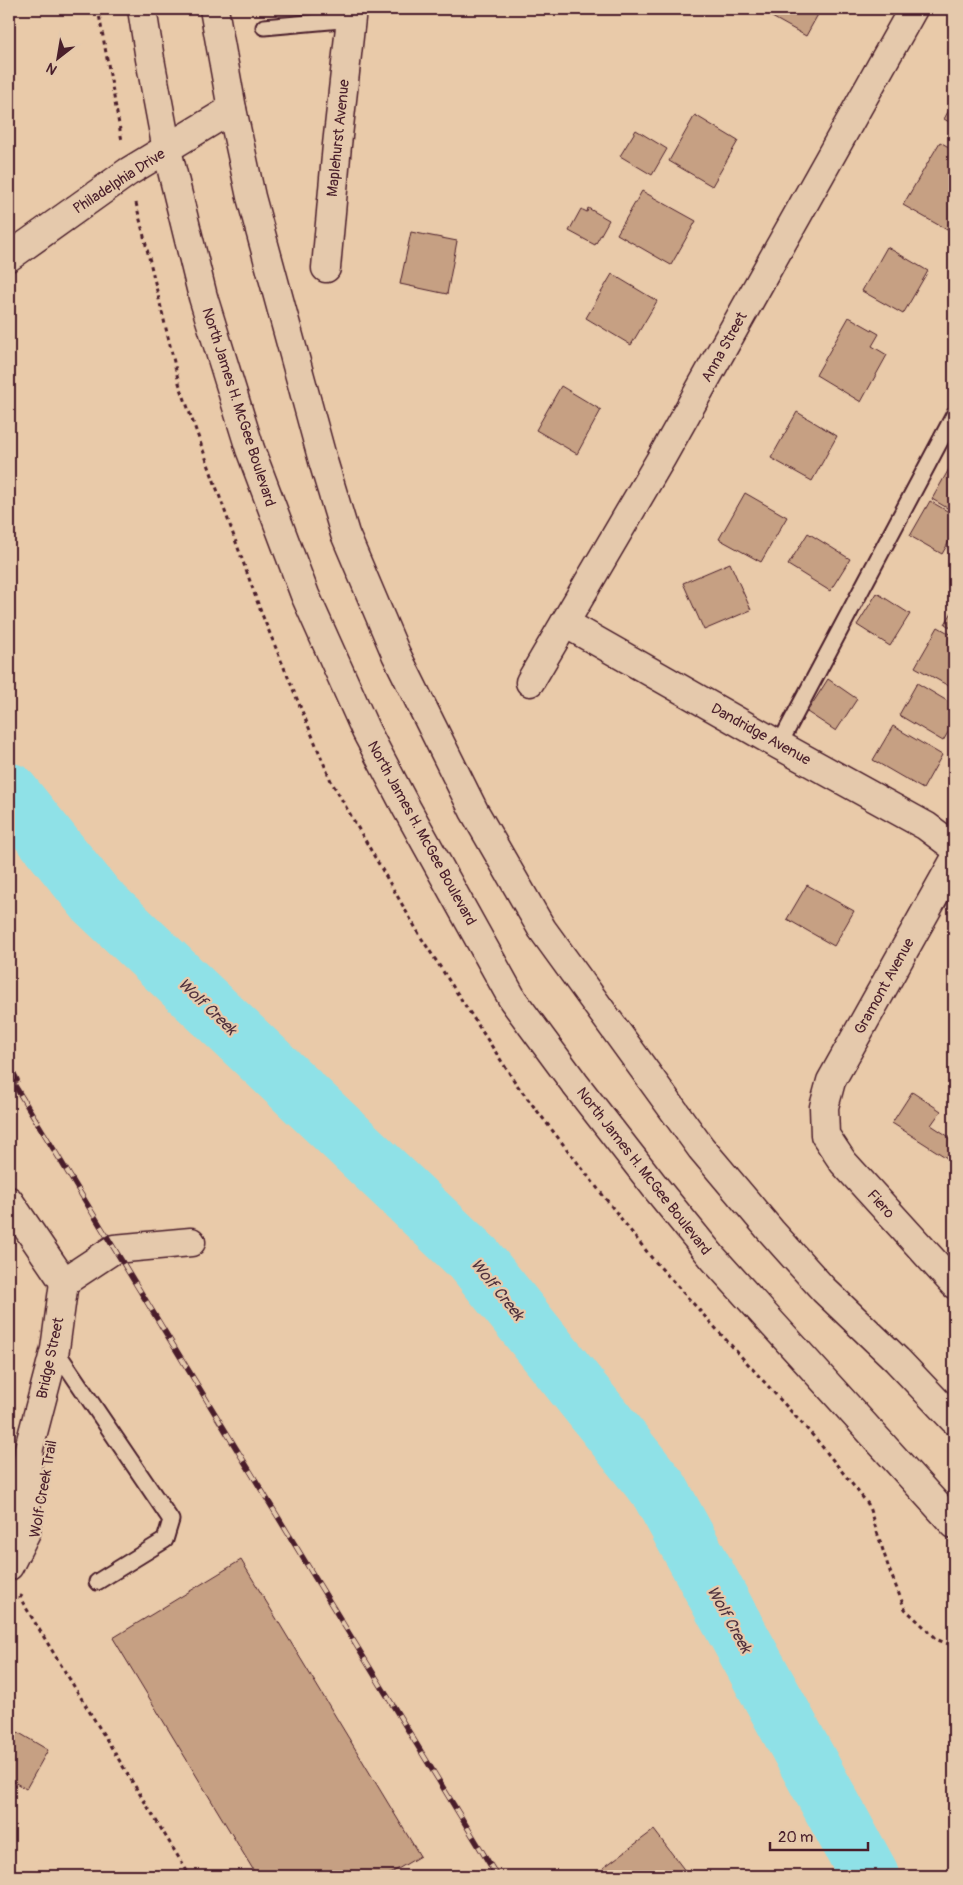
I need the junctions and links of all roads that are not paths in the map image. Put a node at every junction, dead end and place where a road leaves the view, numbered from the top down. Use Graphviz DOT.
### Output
graph roads {
  1 [pos="142,9"];
  2 [pos="214,9"];
  3 [pos="913,9"];
  4 [pos="352,14"];
  5 [pos="264,27"];
  6 [pos="232,109"];
  7 [pos="167,150"];
  8 [pos="9,257"];
  9 [pos="326,268"];
  10 [pos="954,415"];
  11 [pos="565,624"];
  12 [pos="530,682"];
  13 [pos="780,745"];
  14 [pos="954,847"];
  15 [pos="954,861"];
  16 [pos="824,1116"];
  17 [pos="9,1201"];
  18 [pos="191,1242"];
  19 [pos="64,1282"];
  20 [pos="954,1284"];
  21 [pos="55,1349"];
  22 [pos="954,1420"];
  23 [pos="954,1524"];
  24 [pos="9,1566"];
  25 [pos="97,1582"];
  1 -- 7 [label="main road, North James H. McGee Boulevard"];
  2 -- 6 [label="main road"];
  3 -- 11 [label="main road, Anna Street"];
  4 -- 5 [label="lane"];
  4 -- 9 [label="main road, Maplehurst Avenue"];
  6 -- 7 [label="main road, Philadelphia Drive"];
  6 -- 22 [label="main road"];
  7 -- 8 [label="main road, Philadelphia Drive"];
  7 -- 23 [label="main road, North James H. McGee Boulevard"];
  10 -- 13 [label="lane"];
  11 -- 12 [label="main road, Anna Street"];
  11 -- 13 [label="main road, Dandridge Avenue"];
  13 -- 14 [label="main road, Dandridge Avenue"];
  15 -- 16 [label="main road, Gramont Avenue"];
  16 -- 20 [label="main road, Fiero"];
  17 -- 19 [label="main road"];
  18 -- 19 [label="main road"];
  19 -- 21 [label="main road, Bridge Street"];
  21 -- 24 [label="main road, Bridge Street"];
  21 -- 25 [label="lane"];
}
